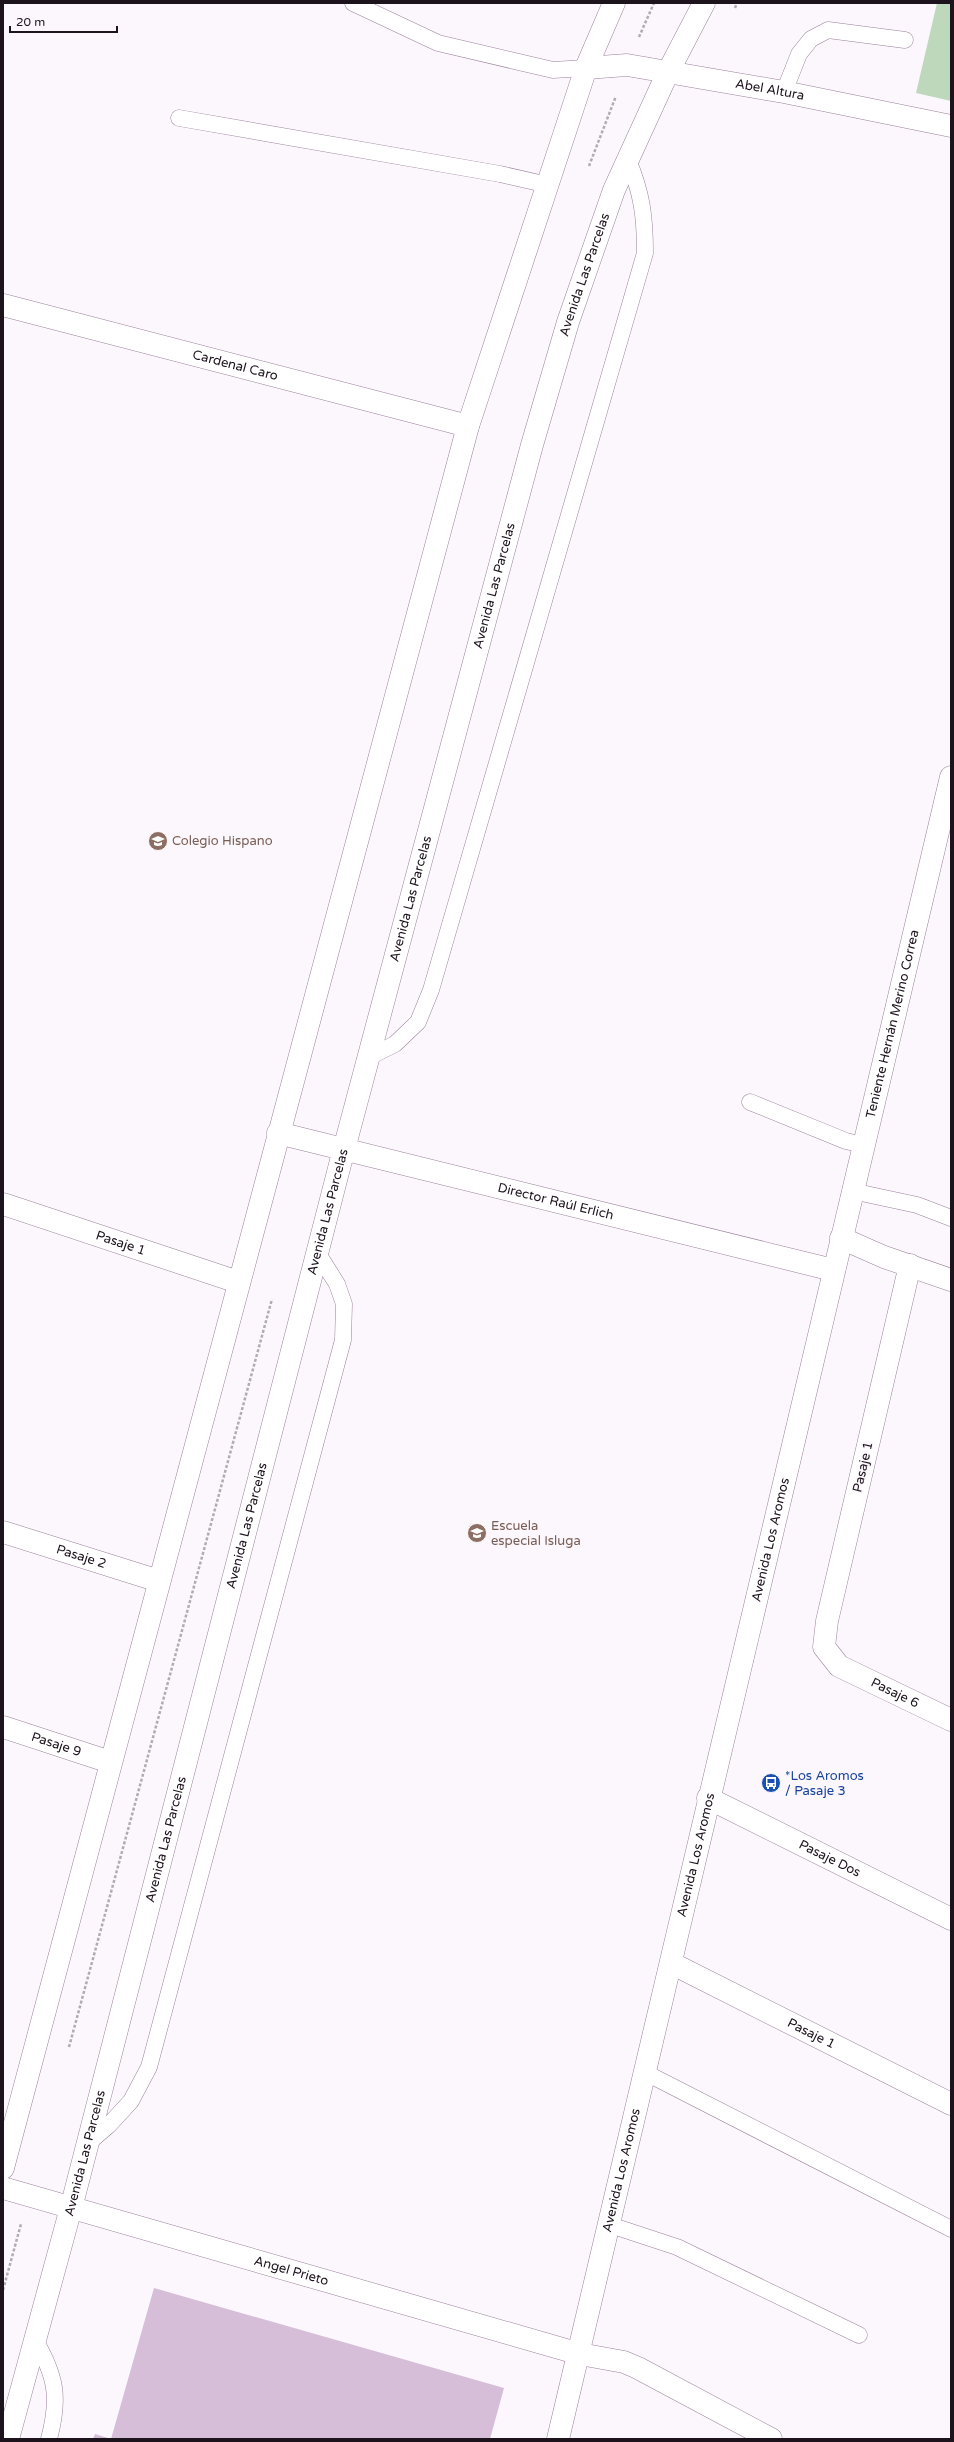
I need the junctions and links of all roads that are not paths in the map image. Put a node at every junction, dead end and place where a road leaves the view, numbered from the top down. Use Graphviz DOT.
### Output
graph roads {
  1 [pos="353,3"];
  2 [pos="614,3"];
  3 [pos="704,3"];
  4 [pos="904,40"];
  5 [pos="586,68"];
  6 [pos="668,72"];
  7 [pos="784,92"];
  8 [pos="179,118"];
  9 [pos="951,126"];
  10 [pos="628,160"];
  11 [pos="548,185"];
  12 [pos="3,305"];
  13 [pos="468,426"];
  14 [pos="951,776"];
  15 [pos="369,1057"];
  16 [pos="750,1102"];
  17 [pos="278,1133"];
  18 [pos="863,1145"];
  19 [pos="344,1149"];
  20 [pos="852,1191"];
  21 [pos="3,1204"];
  22 [pos="951,1218"];
  23 [pos="841,1238"];
  24 [pos="317,1252"];
  25 [pos="910,1264"];
  26 [pos="833,1270"];
  27 [pos="951,1280"];
  28 [pos="238,1282"];
  29 [pos="3,1532"];
  30 [pos="159,1581"];
  31 [pos="839,1666"];
  32 [pos="951,1720"];
  33 [pos="3,1727"];
  34 [pos="110,1762"];
  35 [pos="708,1798"];
  36 [pos="951,1919"];
  37 [pos="671,1963"];
  38 [pos="646,2073"];
  39 [pos="951,2104"];
  40 [pos="87,2144"];
  41 [pos="3,2168"];
  42 [pos="3,2188"];
  43 [pos="71,2208"];
  44 [pos="610,2225"];
  45 [pos="951,2229"];
  46 [pos="859,2335"];
  47 [pos="35,2340"];
  48 [pos="580,2354"];
  49 [pos="8,2439"];
  50 [pos="49,2439"];
  51 [pos="558,2439"];
  52 [pos="771,2439"];
  1 -- 5 [label="lane"];
  2 -- 5 [label="street"];
  3 -- 6 [label="street, Avenida Las Parcelas"];
  4 -- 7 [label="lane"];
  5 -- 6 [label="street, Abel Altura"];
  5 -- 11 [label="street"];
  6 -- 7 [label="street, Abel Altura"];
  6 -- 10 [label="street, Avenida Las Parcelas"];
  7 -- 9 [label="street, Abel Altura"];
  8 -- 11 [label="lane"];
  10 -- 15 [label="street, Avenida Las Parcelas"];
  10 -- 15 [label="lane"];
  11 -- 13 [label="street"];
  12 -- 13 [label="street, Cardenal Caro"];
  13 -- 17 [label="street"];
  14 -- 18 [label="street, Teniente Hernán Merino Correa"];
  15 -- 19 [label="street, Avenida Las Parcelas"];
  16 -- 18 [label="lane"];
  17 -- 19 [label="street, Director Raúl Erlich"];
  17 -- 28 [label="street"];
  18 -- 20 [label="street, Teniente Hernán Merino Correa"];
  19 -- 24 [label="street, Avenida Las Parcelas"];
  19 -- 26 [label="street, Director Raúl Erlich"];
  20 -- 22 [label="lane"];
  20 -- 23 [label="street, Teniente Hernán Merino Correa"];
  21 -- 28 [label="street, Pasaje 1"];
  23 -- 25 [label="street"];
  23 -- 26 [label="street, Teniente Hernán Merino Correa"];
  24 -- 40 [label="street, Avenida Las Parcelas"];
  24 -- 40 [label="lane"];
  25 -- 27 [label="street"];
  25 -- 31 [label="street, Pasaje 1"];
  26 -- 35 [label="street, Avenida Los Aromos"];
  28 -- 30 [label="street"];
  29 -- 30 [label="street, Pasaje 2"];
  30 -- 34 [label="street"];
  31 -- 32 [label="street, Pasaje 6"];
  33 -- 34 [label="street, Pasaje 9"];
  34 -- 41 [label="street"];
  35 -- 36 [label="street, Pasaje Dos"];
  35 -- 37 [label="street, Avenida Los Aromos"];
  37 -- 38 [label="street, Avenida Los Aromos"];
  37 -- 39 [label="street, Pasaje 1"];
  38 -- 44 [label="street, Avenida Los Aromos"];
  38 -- 45 [label="lane"];
  40 -- 43 [label="street, Avenida Las Parcelas"];
  42 -- 43 [label="street, Angel Prieto"];
  43 -- 47 [label="street, Avenida Las Parcelas"];
  43 -- 48 [label="street, Angel Prieto"];
  44 -- 46 [label="lane"];
  44 -- 48 [label="street, Avenida Los Aromos"];
  47 -- 49 [label="street, Avenida Las Parcelas"];
  47 -- 50 [label="lane"];
  48 -- 51 [label="street, Avenida Los Aromos"];
  48 -- 52 [label="street, Angel Prieto"];
}
